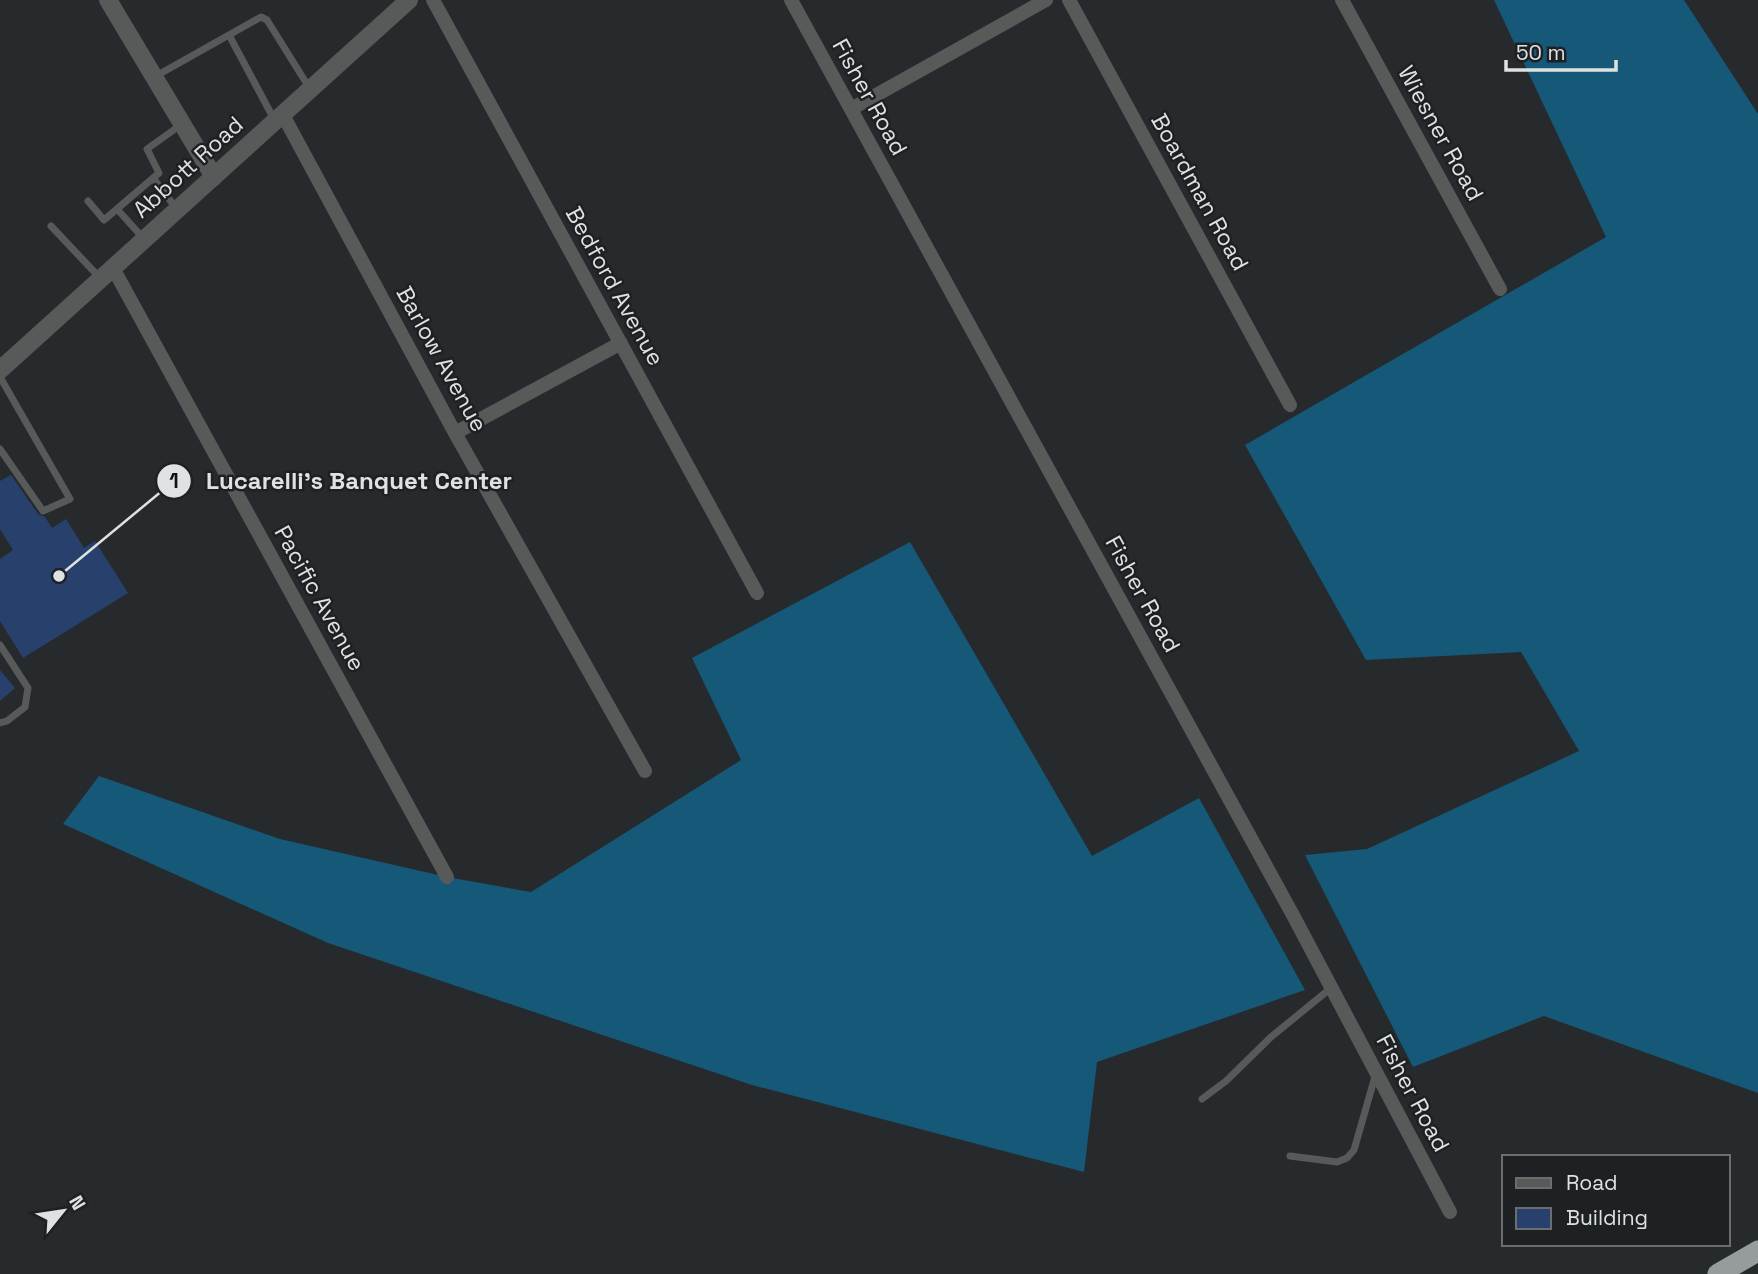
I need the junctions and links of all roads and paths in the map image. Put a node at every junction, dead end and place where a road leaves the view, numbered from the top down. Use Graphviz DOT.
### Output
graph roads {
  1 [pos="108,0"];
  2 [pos="409,0"];
  3 [pos="433,0"];
  4 [pos="791,0"];
  5 [pos="1046,0"];
  6 [pos="1069,0"];
  7 [pos="1342,0"];
  8 [pos="229,35"];
  9 [pos="155,77"];
  10 [pos="310,90"];
  11 [pos="851,109"];
  12 [pos="279,118"];
  13 [pos="182,124"];
  14 [pos="214,177"];
  15 [pos="152,178"];
  16 [pos="88,201"];
  17 [pos="117,209"];
  18 [pos="177,209"];
  19 [pos="51,226"];
  20 [pos="144,239"];
  21 [pos="107,274"];
  22 [pos="1500,289"];
  23 [pos="621,343"];
  24 [pos="0,370"];
  25 [pos="0,377"];
  26 [pos="1290,405"];
  27 [pos="455,433"];
  28 [pos="0,449"];
  29 [pos="758,593"];
  30 [pos="0,645"];
  31 [pos="0,723"];
  32 [pos="645,771"];
  33 [pos="447,877"];
  34 [pos="1331,988"];
  35 [pos="1376,1072"];
  36 [pos="1202,1099"];
  37 [pos="1290,1156"];
  38 [pos="1450,1212"];
  39 [pos="1758,1251"];
  40 [pos="1718,1274"];
  1 -- 9 [label="street"];
  2 -- 10 [label="street, Abbott Road"];
  3 -- 23 [label="street, Bedford Avenue"];
  4 -- 11 [label="street, Fisher Road"];
  5 -- 11 [label="street"];
  6 -- 26 [label="street, Boardman Road"];
  7 -- 22 [label="street, Wiesner Road"];
  8 -- 9 [label="lane"];
  8 -- 10 [label="lane"];
  8 -- 12 [label="lane"];
  9 -- 13 [label="street"];
  10 -- 12 [label="street, Abbott Road"];
  11 -- 34 [label="street, Fisher Road"];
  12 -- 14 [label="street, Abbott Road"];
  12 -- 27 [label="street, Barlow Avenue"];
  13 -- 14 [label="street"];
  13 -- 15 [label="lane"];
  14 -- 18 [label="street, Abbott Road"];
  15 -- 17 [label="lane"];
  15 -- 18 [label="lane"];
  16 -- 17 [label="lane"];
  17 -- 20 [label="lane"];
  18 -- 20 [label="street, Abbott Road"];
  19 -- 21 [label="lane"];
  20 -- 21 [label="street, Abbott Road"];
  21 -- 24 [label="street, Abbott Road"];
  21 -- 33 [label="street, Pacific Avenue"];
  23 -- 27 [label="street"];
  23 -- 29 [label="street, Bedford Avenue"];
  25 -- 28 [label="lane"];
  27 -- 32 [label="street, Barlow Avenue"];
  30 -- 31 [label="lane"];
  34 -- 35 [label="street, Fisher Road"];
  34 -- 36 [label="lane"];
  35 -- 37 [label="lane"];
  35 -- 38 [label="street, Fisher Road"];
  39 -- 40 [label="highway"];
}
